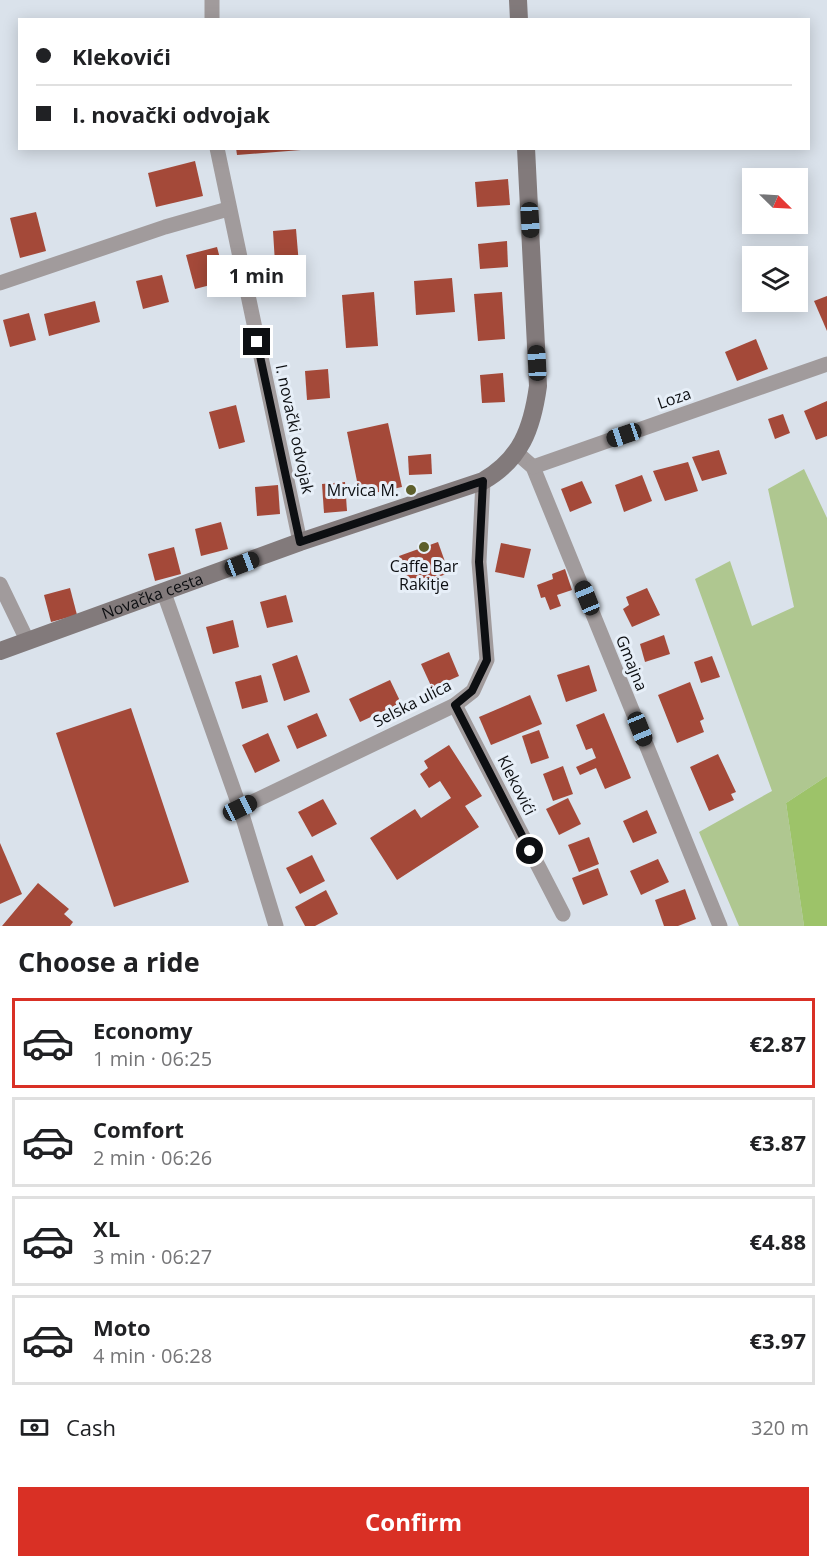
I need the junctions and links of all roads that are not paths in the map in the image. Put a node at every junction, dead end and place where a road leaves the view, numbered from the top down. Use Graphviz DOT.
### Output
graph roads {
  1 [pos="213,0"];
  2 [pos="518,0"];
  3 [pos="212,18"];
  4 [pos="519,18"];
  5 [pos="217,150"];
  6 [pos="526,150"];
  7 [pos="228,209"];
  8 [pos="0,283"];
  9 [pos="827,364"];
  10 [pos="517,453"];
  11 [pos="533,467"];
  12 [pos="483,481"];
  13 [pos="300,542"];
  14 [pos="0,584"];
  15 [pos="164,593"];
  16 [pos="27,640"];
  17 [pos="0,651"];
  18 [pos="455,705"];
  19 [pos="240,808"];
  20 [pos="563,914"];
  21 [pos="276,926"];
  22 [pos="720,926"];
  1 -- 3 [label="street"];
  2 -- 4 [label="street"];
  5 -- 7 [label="street, I. novački odvojak"];
  6 -- 10 [label="street, Novačka cesta"];
  7 -- 8 [label="street"];
  7 -- 13 [label="street, I. novački odvojak"];
  9 -- 11 [label="street, Loza"];
  10 -- 11 [label="street, Gmajna"];
  10 -- 12 [label="street, Novačka cesta"];
  11 -- 22 [label="street, Gmajna"];
  12 -- 13 [label="street, Novačka cesta"];
  12 -- 18 [label="street, Selska ulica"];
  13 -- 15 [label="street, Novačka cesta"];
  14 -- 16 [label="street"];
  15 -- 16 [label="street, Novačka cesta"];
  15 -- 19 [label="street"];
  16 -- 17 [label="street, Novačka cesta"];
  18 -- 19 [label="street, Selska ulica"];
  18 -- 20 [label="street, Klekovići"];
  19 -- 21 [label="street"];
}
